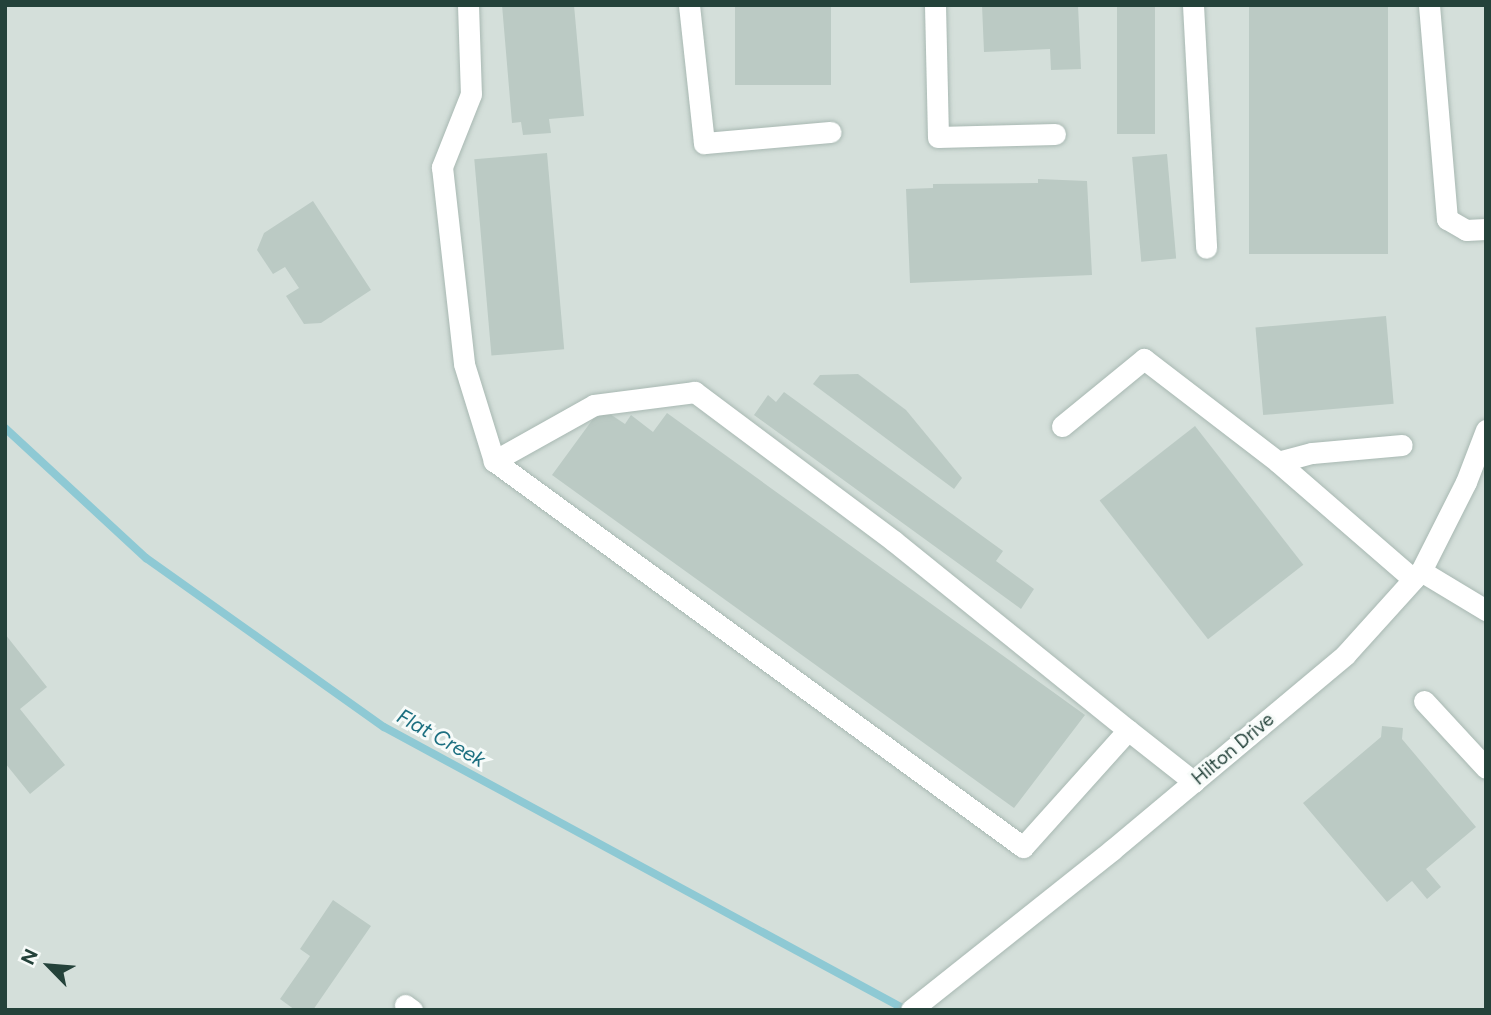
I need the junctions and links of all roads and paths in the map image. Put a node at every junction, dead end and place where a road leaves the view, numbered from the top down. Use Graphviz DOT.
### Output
graph roads {
  1 [pos="468,5"];
  2 [pos="689,5"];
  3 [pos="935,5"];
  4 [pos="1193,5"];
  5 [pos="1429,5"];
  6 [pos="831,132"];
  7 [pos="1055,134"];
  8 [pos="1486,229"];
  9 [pos="1206,248"];
  10 [pos="1062,426"];
  11 [pos="1486,430"];
  12 [pos="1402,445"];
  13 [pos="494,461"];
  14 [pos="1278,462"];
  15 [pos="1417,575"];
  16 [pos="1486,610"];
  17 [pos="1424,701"];
  18 [pos="1128,730"];
  19 [pos="1486,768"];
  20 [pos="1194,782"];
  21 [pos="911,1010"];
  1 -- 13 [label="street"];
  2 -- 6 [label="street"];
  3 -- 7 [label="street"];
  4 -- 9 [label="street"];
  5 -- 8 [label="street"];
  10 -- 14 [label="street"];
  11 -- 15 [label="street, Hilton Drive"];
  12 -- 14 [label="street"];
  13 -- 18 [label="street"];
  13 -- 18 [label="street"];
  14 -- 15 [label="street"];
  15 -- 16 [label="street"];
  15 -- 20 [label="street, Hilton Drive"];
  17 -- 19 [label="street"];
  18 -- 20 [label="street"];
  20 -- 21 [label="street, Hilton Drive"];
}
